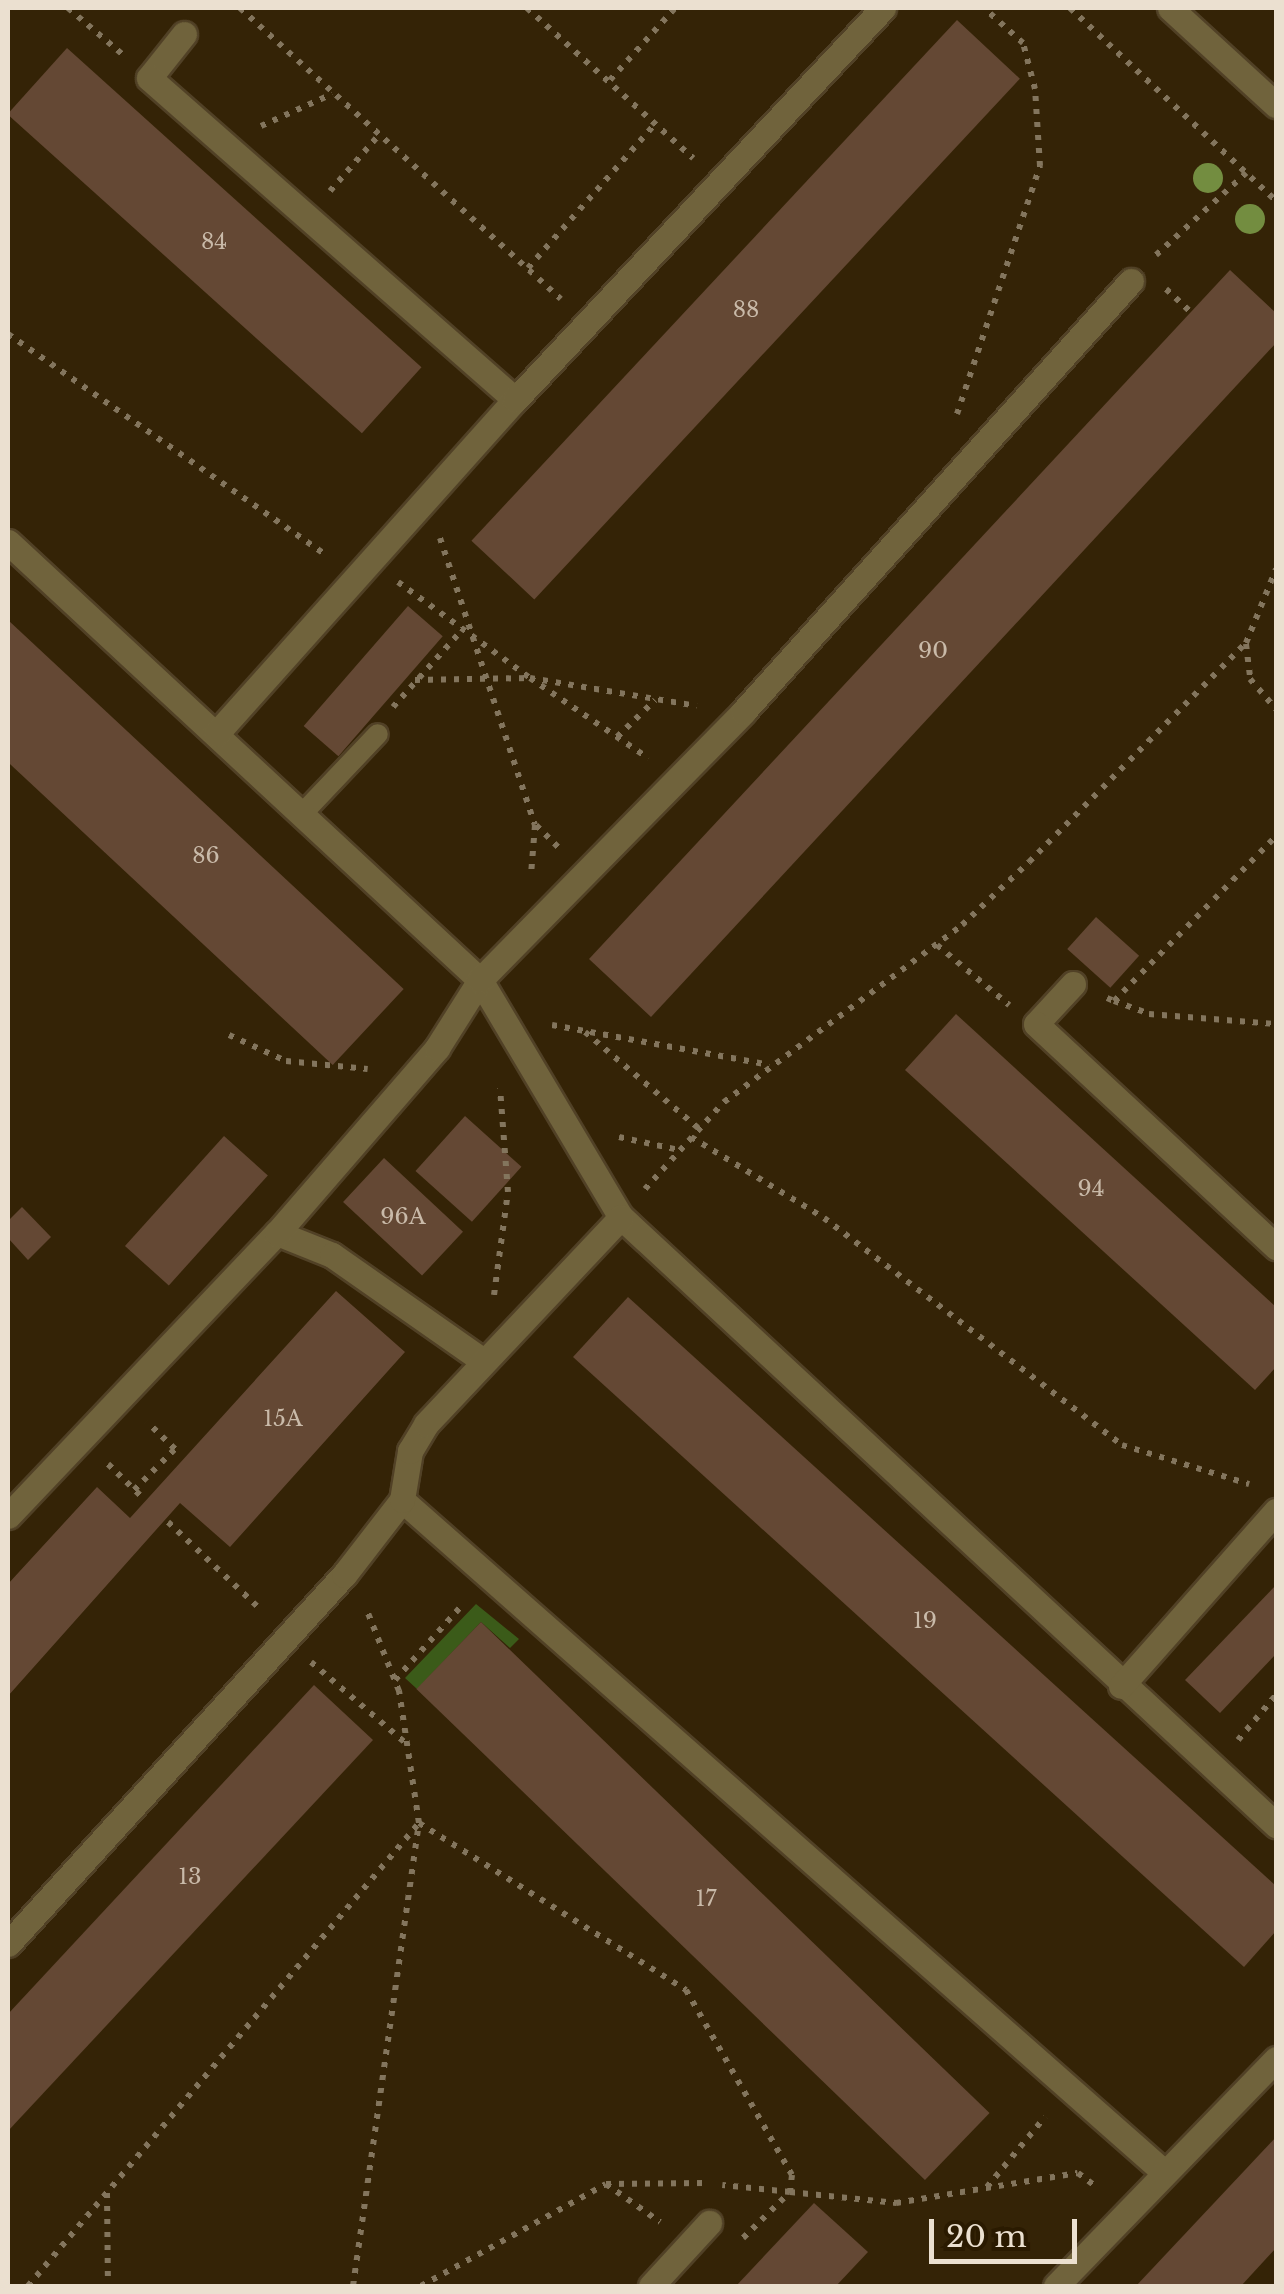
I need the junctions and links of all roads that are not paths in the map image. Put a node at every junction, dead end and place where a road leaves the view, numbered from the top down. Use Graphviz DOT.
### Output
graph roads {
  1 [pos="883,8"];
  2 [pos="1170,8"];
  3 [pos="184,34"];
  4 [pos="1276,105"];
  5 [pos="1130,281"];
  6 [pos="515,400"];
  7 [pos="8,542"];
  8 [pos="216,734"];
  9 [pos="378,734"];
  10 [pos="302,814"];
  11 [pos="480,980"];
  12 [pos="1073,984"];
  13 [pos="621,1217"];
  14 [pos="277,1233"];
  15 [pos="1276,1246"];
  16 [pos="482,1360"];
  17 [pos="402,1500"];
  18 [pos="1270,1501"];
  19 [pos="8,1516"];
  20 [pos="1121,1686"];
  21 [pos="1276,1825"];
  22 [pos="8,1944"];
  23 [pos="1276,2060"];
  24 [pos="1164,2172"];
  25 [pos="708,2223"];
  26 [pos="651,2286"];
  27 [pos="1056,2286"];
  1 -- 6 [label="street"];
  2 -- 4 [label="street"];
  3 -- 6 [label="street"];
  5 -- 11 [label="street"];
  6 -- 8 [label="street"];
  7 -- 8 [label="street"];
  8 -- 10 [label="street"];
  9 -- 10 [label="lane"];
  10 -- 11 [label="street"];
  11 -- 13 [label="street"];
  11 -- 14 [label="street"];
  12 -- 15 [label="street"];
  13 -- 16 [label="street"];
  13 -- 20 [label="street"];
  14 -- 16 [label="street"];
  14 -- 19 [label="street"];
  16 -- 17 [label="street"];
  17 -- 22 [label="street"];
  17 -- 24 [label="street"];
  18 -- 20 [label="street"];
  20 -- 21 [label="street"];
  23 -- 24 [label="street"];
  24 -- 27 [label="street"];
  25 -- 26 [label="street"];
}
